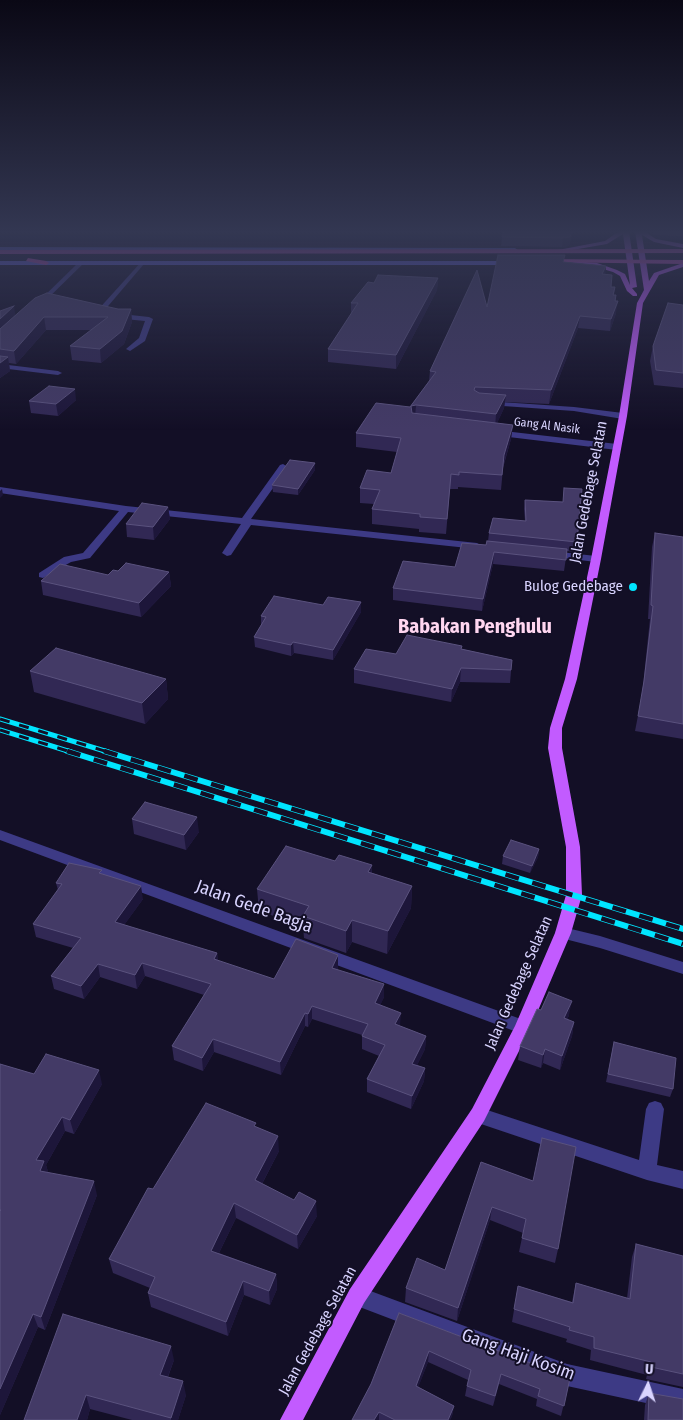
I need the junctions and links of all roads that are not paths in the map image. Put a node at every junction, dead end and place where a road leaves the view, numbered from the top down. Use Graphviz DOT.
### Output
graph roads {
  1 [pos="45,297"];
  2 [pos="112,297"];
  3 [pos="638,299"];
  4 [pos="33,309"];
  5 [pos="130,349"];
  6 [pos="0,366"];
  7 [pos="58,373"];
  8 [pos="479,402"];
  9 [pos="623,416"];
  10 [pos="484,432"];
  11 [pos="616,447"];
  12 [pos="283,467"];
  13 [pos="0,490"];
  14 [pos="126,509"];
  15 [pos="246,522"];
  16 [pos="490,548"];
  17 [pos="227,553"];
  18 [pos="538,553"];
  19 [pos="596,559"];
  20 [pos="43,575"];
  21 [pos="0,835"];
  22 [pos="563,933"];
  23 [pos="683,968"];
  24 [pos="523,1027"];
  25 [pos="655,1109"];
  26 [pos="478,1115"];
  27 [pos="648,1171"];
  28 [pos="683,1180"];
  29 [pos="358,1296"];
  30 [pos="683,1400"];
  31 [pos="291,1420"];
  1 -- 4 [label="street"];
  2 -- 5 [label="street"];
  3 -- 9 [label="main road, Jalan Gedebage Selatan"];
  6 -- 7 [label="street"];
  8 -- 9 [label="street"];
  9 -- 11 [label="main road, Jalan Gedebage Selatan"];
  10 -- 11 [label="street, Gang Al Nasik"];
  11 -- 19 [label="main road, Jalan Gedebage Selatan"];
  12 -- 15 [label="street"];
  13 -- 14 [label="street"];
  14 -- 15 [label="street"];
  14 -- 20 [label="street"];
  15 -- 16 [label="street"];
  15 -- 17 [label="street"];
  18 -- 19 [label="street"];
  19 -- 22 [label="main road, Jalan Gedebage Selatan"];
  21 -- 24 [label="street, Jalan Gede Bagja"];
  22 -- 23 [label="street"];
  22 -- 24 [label="main road, Jalan Gedebage Selatan"];
  24 -- 26 [label="main road, Jalan Gedebage Selatan"];
  25 -- 27 [label="street"];
  26 -- 27 [label="street"];
  26 -- 29 [label="main road, Jalan Gedebage Selatan"];
  27 -- 28 [label="street"];
  29 -- 30 [label="street, Gang Haji Kosim"];
  29 -- 31 [label="main road, Jalan Gedebage Selatan"];
}
